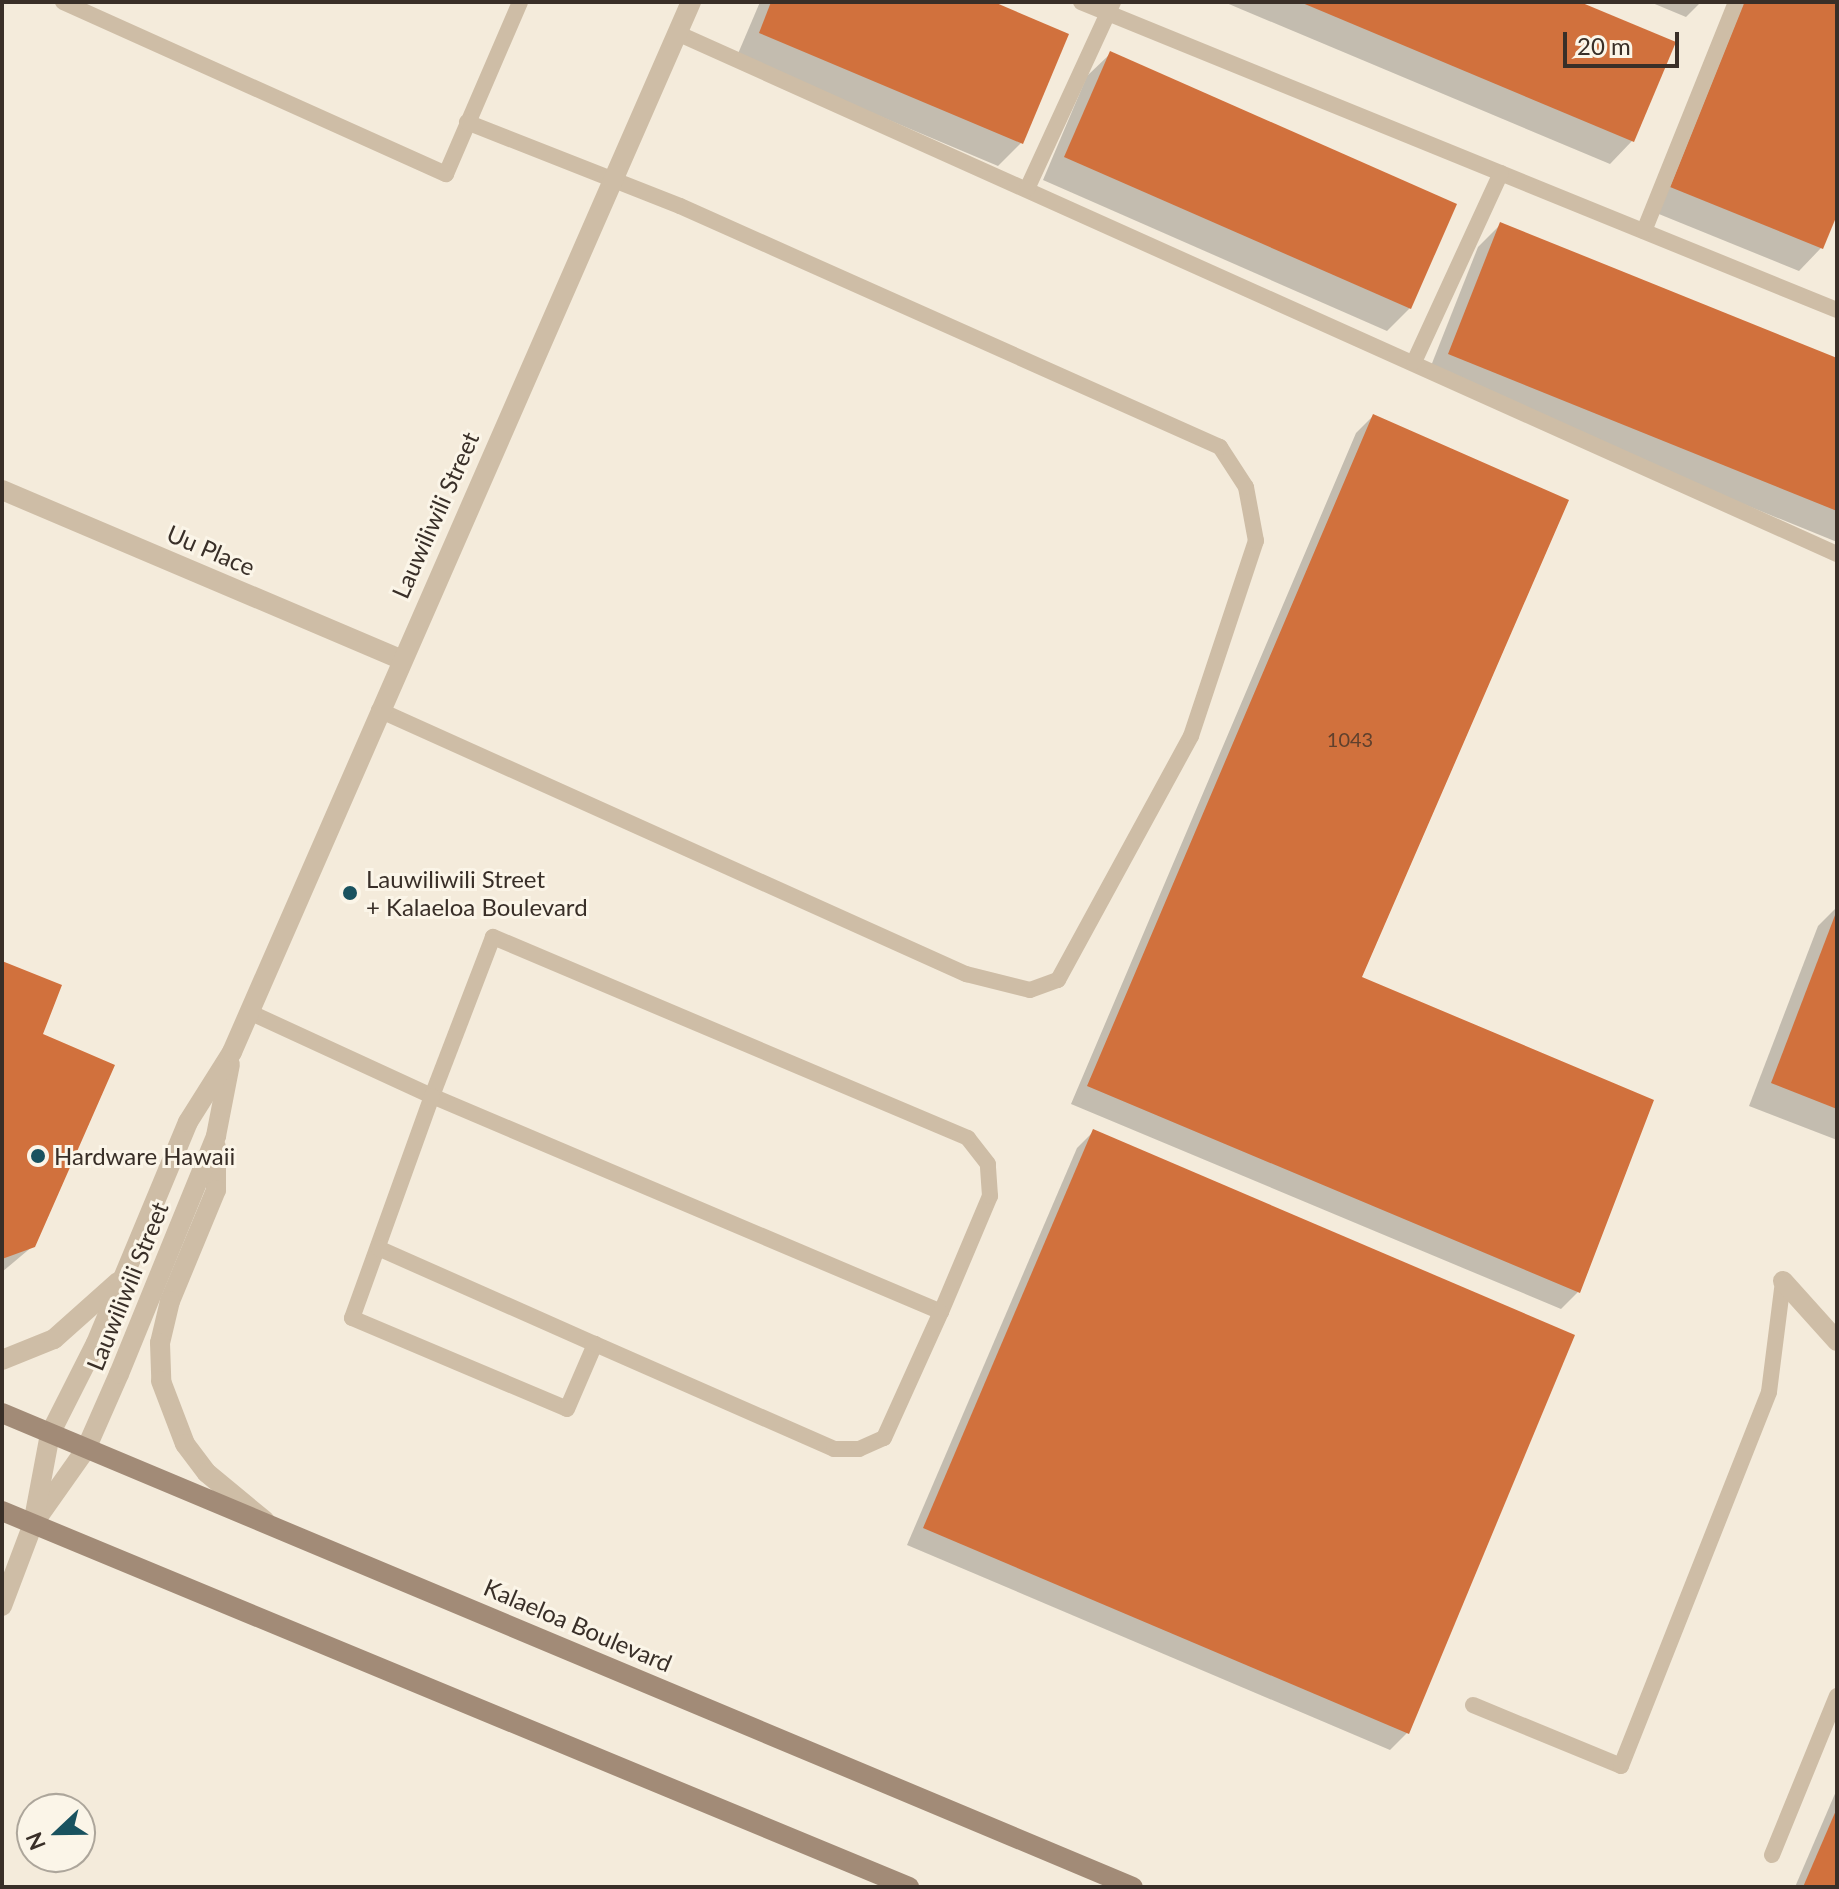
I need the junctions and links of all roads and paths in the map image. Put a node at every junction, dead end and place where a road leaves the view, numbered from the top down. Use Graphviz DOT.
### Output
graph roads {
  1 [pos="63,2"];
  2 [pos="520,2"];
  3 [pos="691,2"];
  4 [pos="1081,2"];
  5 [pos="1736,2"];
  6 [pos="1110,8"];
  7 [pos="677,33"];
  8 [pos="467,122"];
  9 [pos="1501,173"];
  10 [pos="612,180"];
  11 [pos="1027,189"];
  12 [pos="1644,231"];
  13 [pos="1837,310"];
  14 [pos="1414,362"];
  15 [pos="2,490"];
  16 [pos="1837,554"];
  17 [pos="401,659"];
  18 [pos="379,710"];
  19 [pos="249,1012"];
  20 [pos="232,1052"];
  21 [pos="432,1096"];
  22 [pos="216,1136"];
  23 [pos="378,1248"];
  24 [pos="121,1279"];
  25 [pos="1783,1281"];
  26 [pos="941,1312"];
  27 [pos="1837,1341"];
  28 [pos="595,1344"];
  29 [pos="2,1360"];
  30 [pos="2,1413"];
  31 [pos="50,1434"];
  32 [pos="86,1449"];
  33 [pos="2,1511"];
  34 [pos="265,1521"];
  35 [pos="33,1524"];
  36 [pos="2,1606"];
  37 [pos="1837,1696"];
  38 [pos="1473,1705"];
  39 [pos="1772,1855"];
  40 [pos="909,1887"];
  41 [pos="1133,1887"];
  1 -- 8 [label="lane"];
  2 -- 8 [label="lane"];
  3 -- 7 [label="street, Lauwiliwili Street"];
  4 -- 6 [label="lane"];
  5 -- 12 [label="lane"];
  6 -- 9 [label="lane"];
  6 -- 11 [label="lane"];
  7 -- 10 [label="street, Lauwiliwili Street"];
  7 -- 11 [label="lane"];
  8 -- 10 [label="lane"];
  9 -- 12 [label="lane"];
  9 -- 14 [label="lane"];
  10 -- 17 [label="street, Lauwiliwili Street"];
  10 -- 18 [label="lane"];
  11 -- 14 [label="lane"];
  12 -- 13 [label="lane"];
  14 -- 16 [label="lane"];
  15 -- 17 [label="street, Uu Place"];
  17 -- 18 [label="street, Lauwiliwili Street"];
  18 -- 19 [label="street, Lauwiliwili Street"];
  19 -- 20 [label="street, Lauwiliwili Street"];
  19 -- 21 [label="lane"];
  20 -- 22 [label="street, Lauwiliwili Street"];
  20 -- 24 [label="street, Lauwiliwili Street"];
  21 -- 23 [label="lane"];
  21 -- 26 [label="lane"];
  21 -- 26 [label="lane"];
  22 -- 32 [label="street, Lauwiliwili Street"];
  22 -- 34 [label="street"];
  23 -- 28 [label="lane"];
  23 -- 28 [label="lane"];
  24 -- 29 [label="street"];
  24 -- 31 [label="street, Lauwiliwili Street"];
  25 -- 27 [label="street"];
  25 -- 38 [label="lane"];
  26 -- 28 [label="lane"];
  30 -- 31 [label="main road, Kalaeloa Boulevard"];
  31 -- 32 [label="main road, Kalaeloa Boulevard"];
  31 -- 35 [label="street, Lauwiliwili Street"];
  32 -- 34 [label="main road, Kalaeloa Boulevard"];
  32 -- 35 [label="street, Lauwiliwili Street"];
  33 -- 35 [label="main road"];
  34 -- 41 [label="main road, Kalaeloa Boulevard"];
  35 -- 36 [label="street, Lauwiliwili Street"];
  35 -- 40 [label="main road"];
  37 -- 39 [label="lane"];
}
